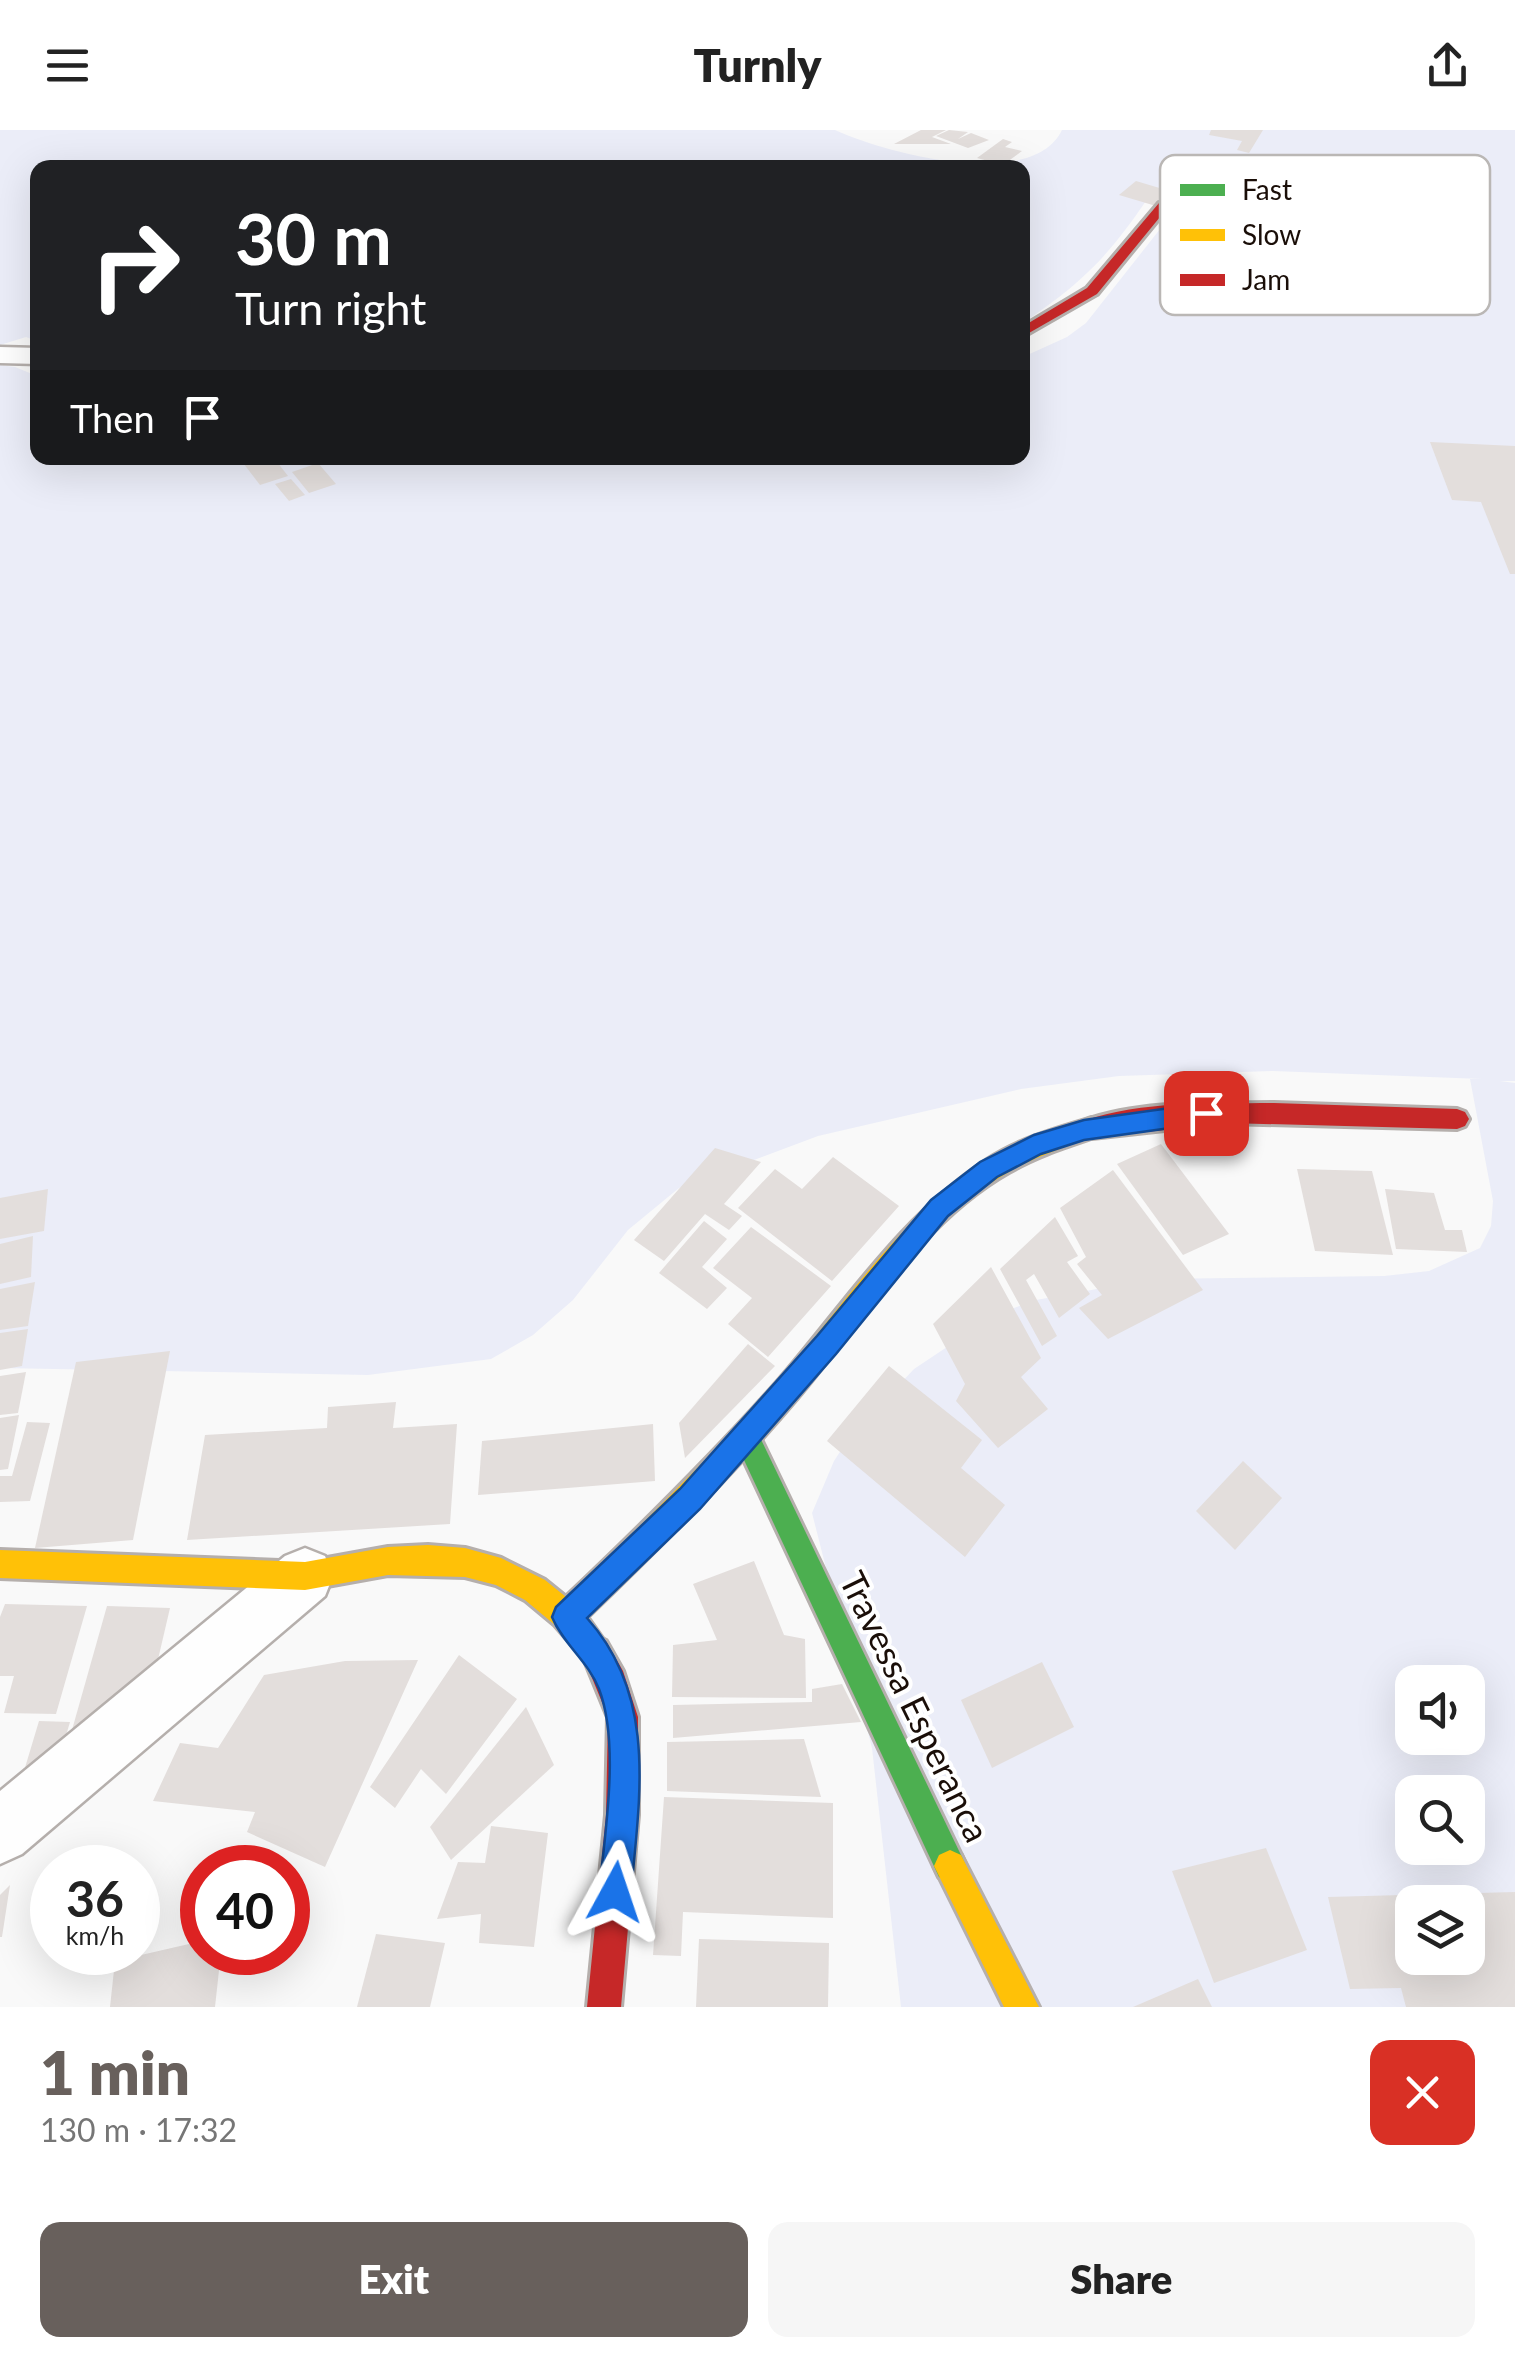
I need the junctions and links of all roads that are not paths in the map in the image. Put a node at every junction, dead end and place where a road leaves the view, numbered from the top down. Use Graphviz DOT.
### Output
graph roads {
  1 [pos="1160,210"];
  2 [pos="1030,328"];
  3 [pos="1457,1118"];
  4 [pos="746,1436"];
  5 [pos="0,1564"];
  6 [pos="305,1576"];
  7 [pos="566,1617"];
  8 [pos="0,1832"];
  9 [pos="604,2007"];
  10 [pos="1022,2007"];
  1 -- 2 [label="street"];
  3 -- 4 [label="street"];
  4 -- 7 [label="street"];
  4 -- 10 [label="street, Travessa Esperanca"];
  5 -- 6 [label="street"];
  6 -- 7 [label="street"];
  6 -- 8 [label="street"];
  7 -- 9 [label="street"];
}
